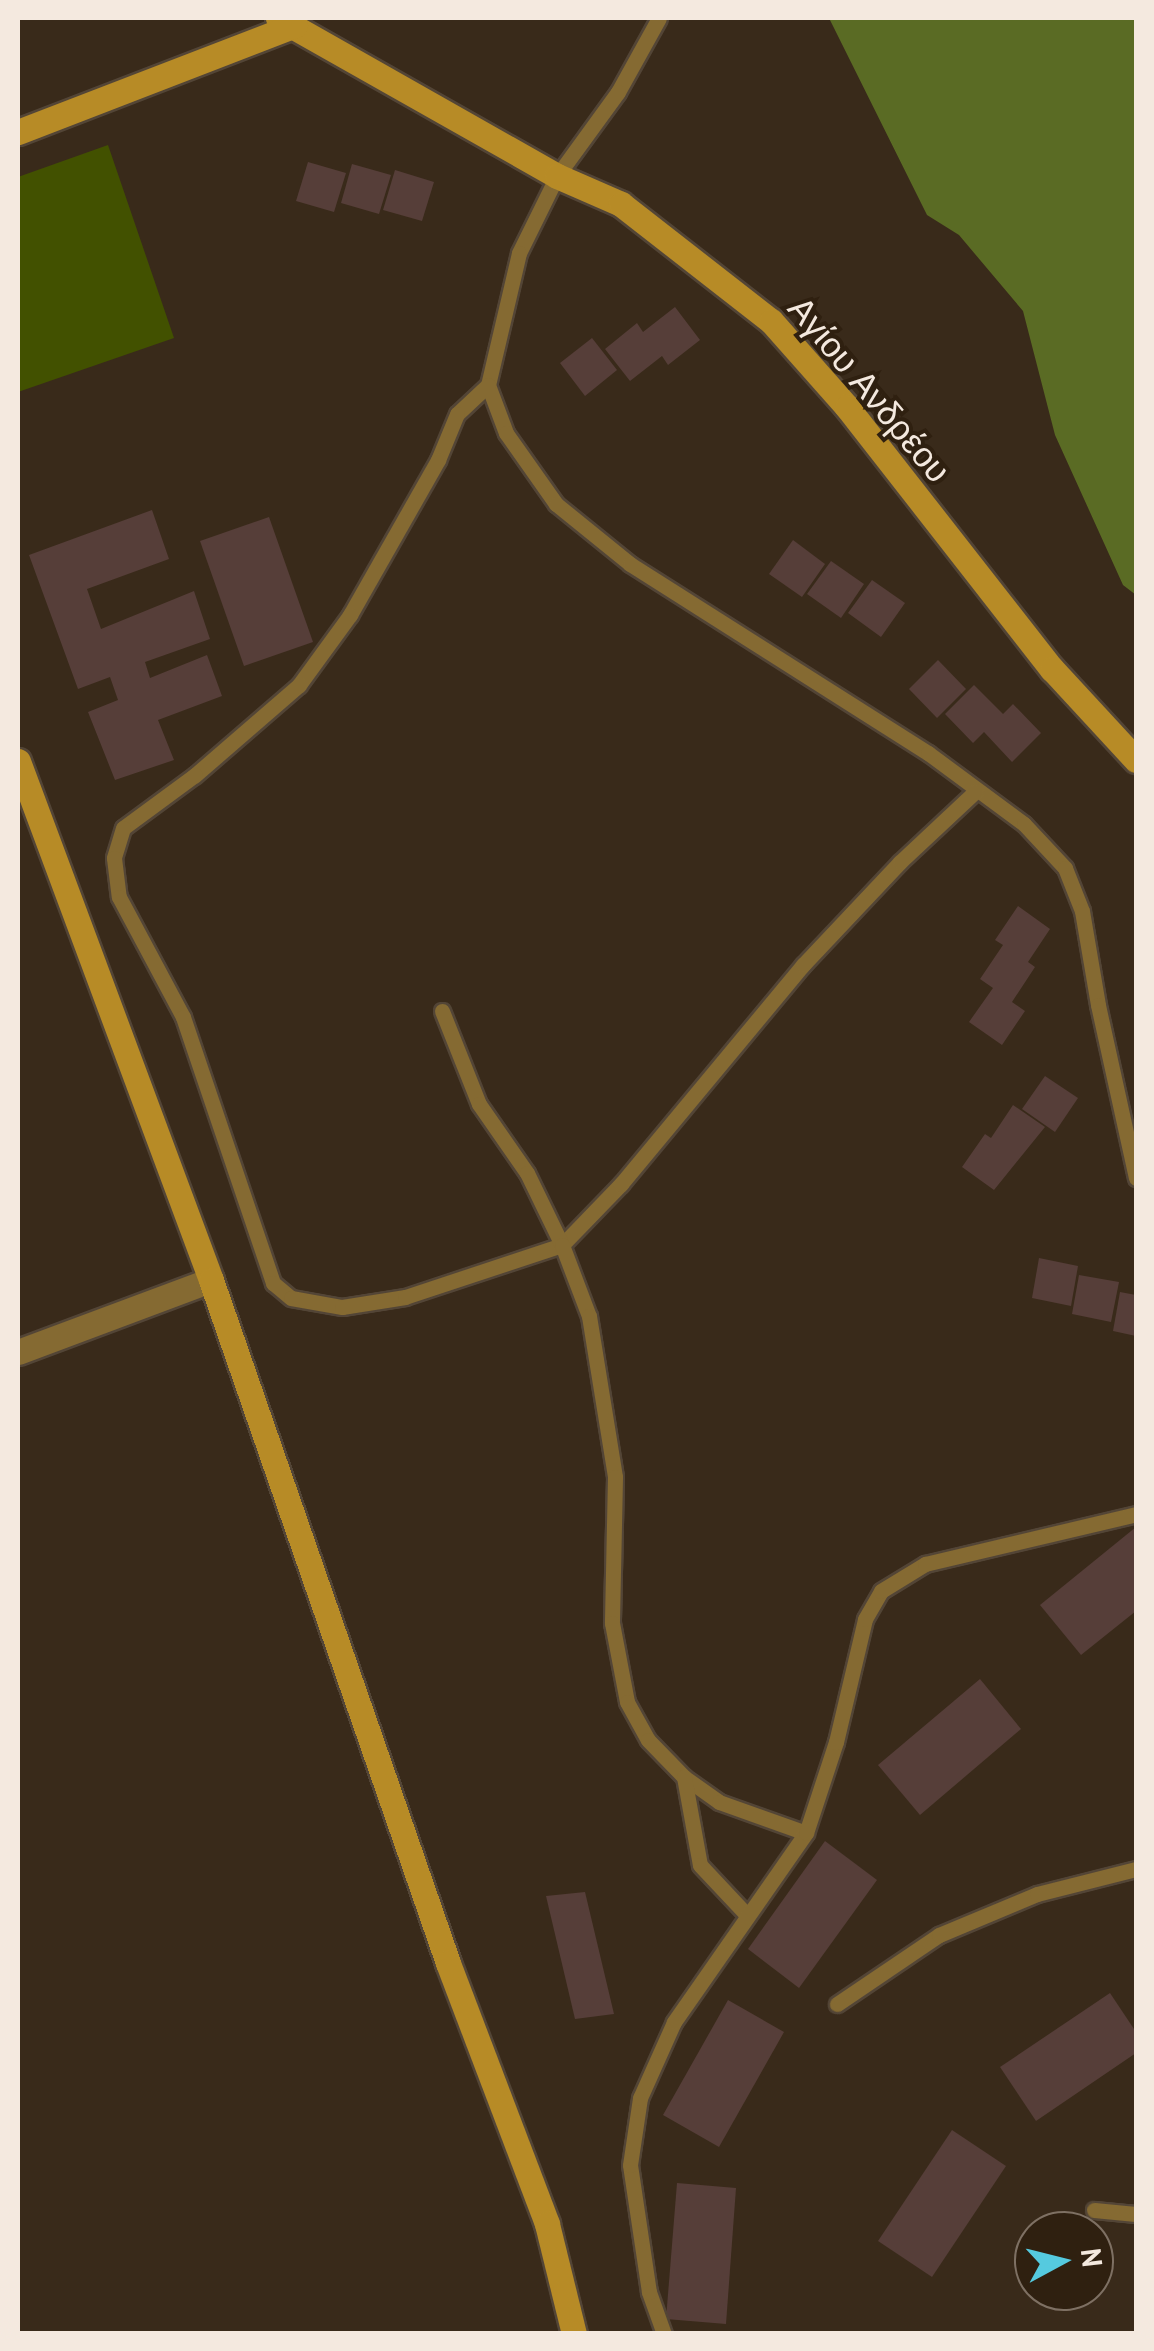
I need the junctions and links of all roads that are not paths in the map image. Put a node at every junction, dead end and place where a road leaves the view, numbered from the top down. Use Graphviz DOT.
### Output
graph roads {
  1 [pos="659,18"];
  2 [pos="295,20"];
  3 [pos="18,132"];
  4 [pos="557,176"];
  5 [pos="488,385"];
  6 [pos="1136,760"];
  7 [pos="18,761"];
  8 [pos="976,791"];
  9 [pos="442,1011"];
  10 [pos="1136,1178"];
  11 [pos="562,1245"];
  12 [pos="212,1280"];
  13 [pos="18,1352"];
  14 [pos="1136,1514"];
  15 [pos="684,1777"];
  16 [pos="806,1833"];
  17 [pos="1136,1869"];
  18 [pos="747,1915"];
  19 [pos="837,2004"];
  20 [pos="1094,2210"];
  21 [pos="1136,2214"];
  22 [pos="574,2334"];
  23 [pos="664,2334"];
  1 -- 4 [label="lane"];
  2 -- 3 [label="street"];
  2 -- 4 [label="street, Αγίου Ανδρέου"];
  4 -- 5 [label="lane"];
  4 -- 6 [label="street, Αγίου Ανδρέου"];
  5 -- 8 [label="lane"];
  5 -- 11 [label="lane"];
  7 -- 12 [label="street"];
  8 -- 10 [label="lane"];
  8 -- 11 [label="lane"];
  9 -- 11 [label="lane"];
  11 -- 15 [label="lane"];
  12 -- 13 [label="street"];
  12 -- 22 [label="street"];
  14 -- 16 [label="lane"];
  15 -- 16 [label="lane"];
  15 -- 18 [label="lane"];
  16 -- 18 [label="lane"];
  17 -- 19 [label="lane"];
  18 -- 23 [label="lane"];
  20 -- 21 [label="lane"];
}
